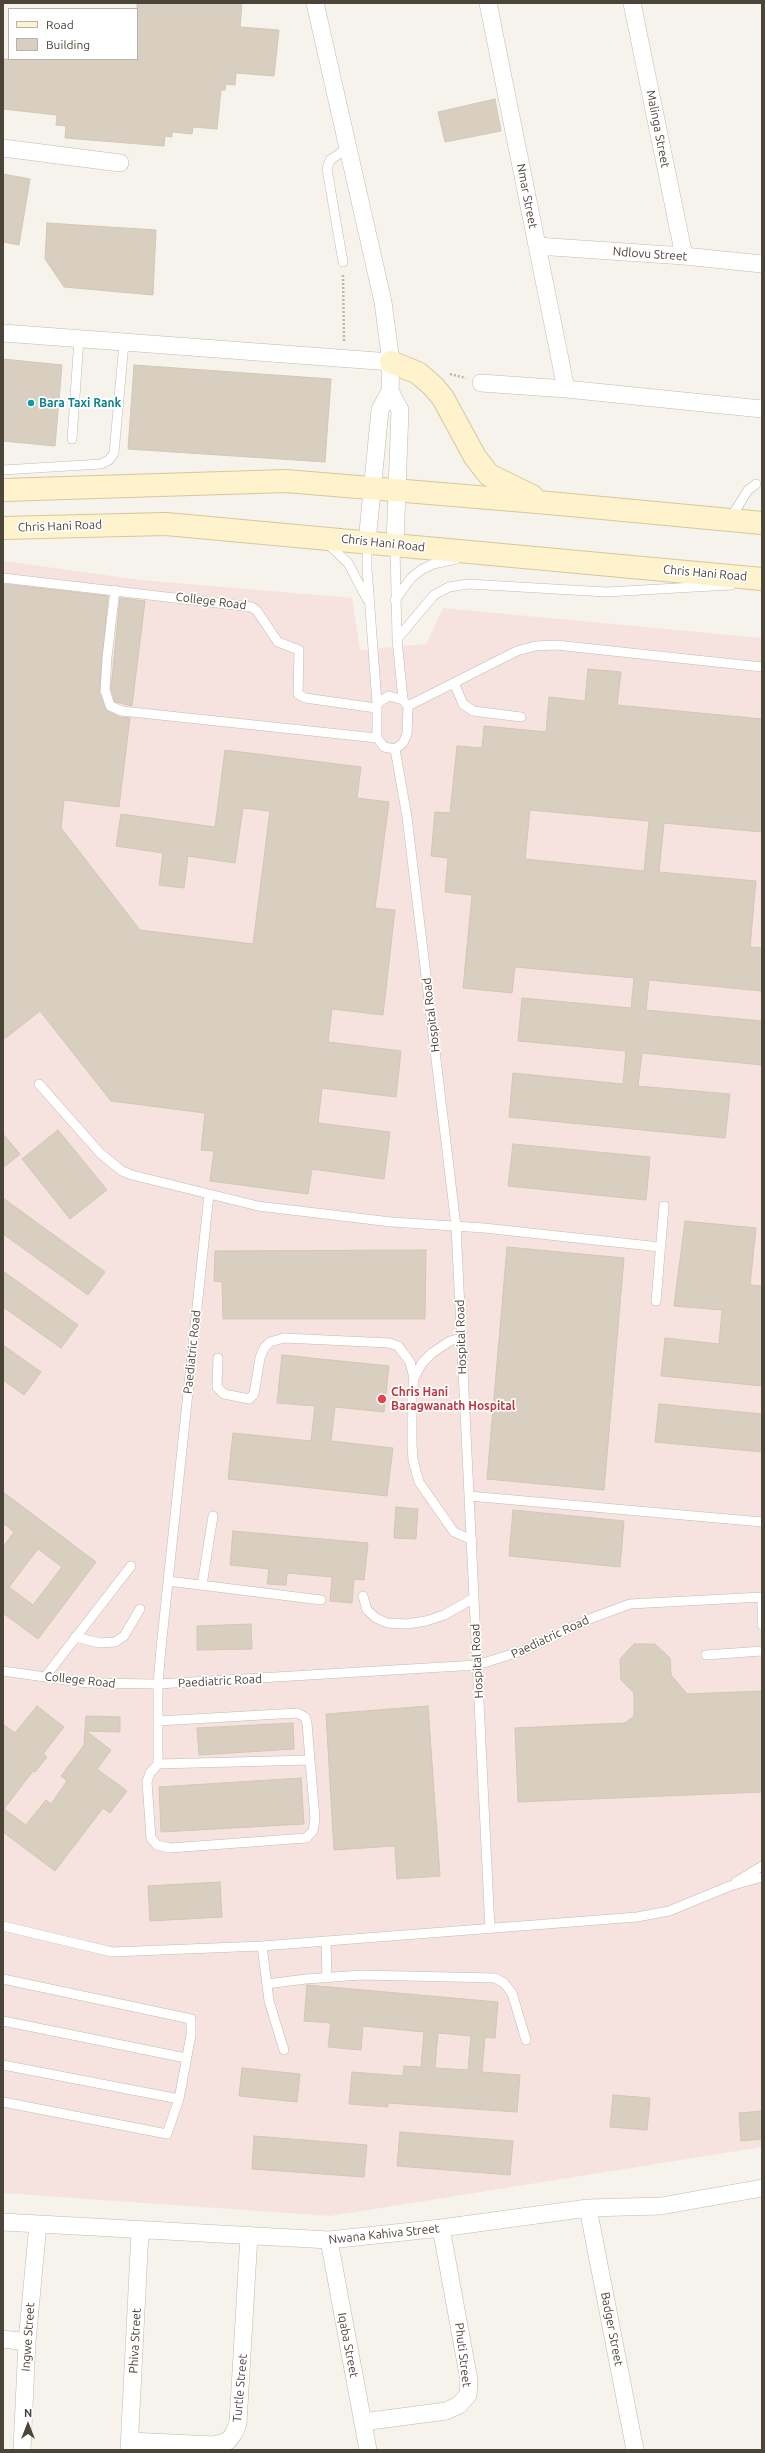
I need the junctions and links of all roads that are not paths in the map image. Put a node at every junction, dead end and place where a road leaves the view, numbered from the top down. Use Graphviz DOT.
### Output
graph roads {
  1 [pos="315,3"];
  2 [pos="488,3"];
  3 [pos="632,3"];
  4 [pos="3,148"];
  5 [pos="348,148"];
  6 [pos="120,163"];
  7 [pos="537,246"];
  8 [pos="684,256"];
  9 [pos="343,262"];
  10 [pos="762,264"];
  11 [pos="3,334"];
  12 [pos="79,339"];
  13 [pos="124,343"];
  14 [pos="391,362"];
  15 [pos="481,383"];
  16 [pos="566,388"];
  17 [pos="390,391"];
  18 [pos="762,409"];
  19 [pos="72,439"];
  20 [pos="3,470"];
  21 [pos="756,484"];
  22 [pos="373,488"];
  23 [pos="3,490"];
  24 [pos="397,491"];
  25 [pos="549,503"];
  26 [pos="729,520"];
  27 [pos="762,523"];
  28 [pos="3,528"];
  29 [pos="317,536"];
  30 [pos="367,542"];
  31 [pos="395,544"];
  32 [pos="497,554"];
  33 [pos="3,578"];
  34 [pos="762,579"];
  35 [pos="762,583"];
  36 [pos="116,590"];
  37 [pos="395,600"];
  38 [pos="371,610"];
  39 [pos="397,639"];
  40 [pos="762,667"];
  41 [pos="454,683"];
  42 [pos="405,703"];
  43 [pos="376,706"];
  44 [pos="521,717"];
  45 [pos="377,738"];
  46 [pos="395,749"];
  47 [pos="39,1084"];
  48 [pos="209,1194"];
  49 [pos="664,1206"];
  50 [pos="456,1226"];
  51 [pos="660,1247"];
  52 [pos="656,1301"];
  53 [pos="461,1338"];
  54 [pos="218,1358"];
  55 [pos="414,1378"];
  56 [pos="469,1496"];
  57 [pos="212,1516"];
  58 [pos="762,1522"];
  59 [pos="472,1540"];
  60 [pos="131,1566"];
  61 [pos="168,1581"];
  62 [pos="202,1585"];
  63 [pos="363,1596"];
  64 [pos="474,1598"];
  65 [pos="762,1598"];
  66 [pos="321,1600"];
  67 [pos="140,1609"];
  68 [pos="762,1625"];
  69 [pos="75,1637"];
  70 [pos="762,1651"];
  71 [pos="706,1655"];
  72 [pos="477,1665"];
  73 [pos="3,1671"];
  74 [pos="45,1677"];
  75 [pos="158,1684"];
  76 [pos="158,1721"];
  77 [pos="310,1760"];
  78 [pos="158,1764"];
  79 [pos="762,1866"];
  80 [pos="762,1877"];
  81 [pos="730,1886"];
  82 [pos="3,1926"];
  83 [pos="490,1929"];
  84 [pos="326,1941"];
  85 [pos="262,1946"];
  86 [pos="327,1978"];
  87 [pos="3,1979"];
  88 [pos="267,1984"];
  89 [pos="3,2021"];
  90 [pos="526,2040"];
  91 [pos="284,2050"];
  92 [pos="186,2058"];
  93 [pos="3,2065"];
  94 [pos="179,2099"];
  95 [pos="3,2102"];
  96 [pos="762,2188"];
  97 [pos="588,2208"];
  98 [pos="3,2222"];
  99 [pos="38,2224"];
  100 [pos="441,2228"];
  101 [pos="140,2231"];
  102 [pos="249,2235"];
  103 [pos="329,2240"];
  104 [pos="3,2339"];
  105 [pos="27,2342"];
  106 [pos="363,2422"];
  107 [pos="130,2445"];
  108 [pos="22,2450"];
  109 [pos="368,2450"];
  110 [pos="635,2450"];
  1 -- 5 [label="street"];
  2 -- 7 [label="street, Nmar Street"];
  3 -- 8 [label="street, Malinga Street"];
  4 -- 6 [label="street"];
  5 -- 9 [label="lane"];
  5 -- 14 [label="street"];
  7 -- 8 [label="street, Ndlovu Street"];
  7 -- 16 [label="street, Nmar Street"];
  8 -- 10 [label="street, Ndlovu Street"];
  11 -- 12 [label="street"];
  12 -- 13 [label="street"];
  12 -- 19 [label="lane"];
  13 -- 14 [label="street"];
  13 -- 20 [label="lane"];
  14 -- 17 [label="street"];
  14 -- 25 [label="main road"];
  15 -- 16 [label="street"];
  16 -- 18 [label="street"];
  17 -- 22 [label="street"];
  17 -- 24 [label="street"];
  21 -- 26 [label="lane"];
  22 -- 23 [label="main road"];
  22 -- 24 [label="main road"];
  22 -- 30 [label="street"];
  24 -- 25 [label="main road"];
  24 -- 31 [label="street"];
  25 -- 26 [label="main road"];
  26 -- 27 [label="main road"];
  28 -- 29 [label="main road, Chris Hani Road"];
  29 -- 30 [label="main road, Chris Hani Road"];
  29 -- 38 [label="lane"];
  30 -- 31 [label="main road, Chris Hani Road"];
  30 -- 38 [label="lane"];
  31 -- 32 [label="main road, Chris Hani Road"];
  31 -- 37 [label="lane"];
  32 -- 34 [label="main road, Chris Hani Road"];
  32 -- 37 [label="lane"];
  33 -- 36 [label="lane, College Road"];
  35 -- 39 [label="lane"];
  36 -- 43 [label="lane, College Road"];
  36 -- 45 [label="lane"];
  37 -- 39 [label="lane"];
  38 -- 43 [label="lane"];
  39 -- 42 [label="lane"];
  40 -- 41 [label="lane"];
  41 -- 42 [label="lane"];
  41 -- 44 [label="lane"];
  42 -- 43 [label="lane"];
  42 -- 46 [label="lane"];
  43 -- 45 [label="lane"];
  45 -- 46 [label="lane"];
  46 -- 50 [label="lane, Hospital Road"];
  47 -- 48 [label="lane"];
  48 -- 50 [label="lane"];
  48 -- 61 [label="lane, Paediatric Road"];
  49 -- 51 [label="lane"];
  50 -- 51 [label="lane"];
  50 -- 53 [label="lane, Hospital Road"];
  51 -- 52 [label="lane"];
  53 -- 55 [label="lane"];
  53 -- 56 [label="lane, Hospital Road"];
  54 -- 55 [label="lane"];
  55 -- 59 [label="lane"];
  56 -- 58 [label="lane"];
  56 -- 59 [label="lane, Hospital Road"];
  57 -- 62 [label="lane"];
  59 -- 64 [label="lane, Hospital Road"];
  60 -- 69 [label="lane"];
  61 -- 62 [label="lane"];
  61 -- 75 [label="lane, Paediatric Road"];
  62 -- 66 [label="lane"];
  63 -- 64 [label="lane"];
  64 -- 72 [label="lane, Hospital Road"];
  65 -- 68 [label="lane"];
  65 -- 72 [label="lane, Paediatric Road"];
  67 -- 69 [label="lane"];
  69 -- 74 [label="lane"];
  70 -- 71 [label="lane"];
  72 -- 75 [label="lane, Paediatric Road"];
  72 -- 83 [label="lane, Hospital Road"];
  73 -- 74 [label="lane, College Road"];
  74 -- 75 [label="lane, College Road"];
  75 -- 76 [label="lane"];
  76 -- 77 [label="lane"];
  76 -- 78 [label="lane"];
  77 -- 78 [label="lane"];
  77 -- 78 [label="lane"];
  79 -- 81 [label="lane"];
  80 -- 81 [label="lane"];
  81 -- 83 [label="lane"];
  82 -- 85 [label="lane"];
  83 -- 84 [label="lane"];
  84 -- 85 [label="lane"];
  84 -- 86 [label="lane"];
  85 -- 88 [label="lane"];
  86 -- 88 [label="lane"];
  86 -- 90 [label="lane"];
  87 -- 92 [label="lane"];
  88 -- 91 [label="lane"];
  89 -- 92 [label="lane"];
  92 -- 94 [label="lane"];
  93 -- 94 [label="lane"];
  94 -- 95 [label="lane"];
  96 -- 97 [label="street, Nwana Kahiva Street"];
  97 -- 100 [label="street, Nwana Kahiva Street"];
  97 -- 110 [label="street, Badger Street"];
  98 -- 99 [label="street, Nwana Kahiva Street"];
  99 -- 101 [label="street, Nwana Kahiva Street"];
  99 -- 105 [label="street, Ingwe Street"];
  100 -- 103 [label="street, Nwana Kahiva Street"];
  100 -- 106 [label="street, Phuti Street"];
  101 -- 102 [label="street, Nwana Kahiva Street"];
  101 -- 107 [label="street, Phiva Street"];
  102 -- 103 [label="street, Nwana Kahiva Street"];
  102 -- 107 [label="street, Turtle Street"];
  103 -- 106 [label="street, Iqaba Street"];
  104 -- 105 [label="street"];
  105 -- 108 [label="street, Ingwe Street"];
  106 -- 109 [label="street, Iqaba Street"];
}
